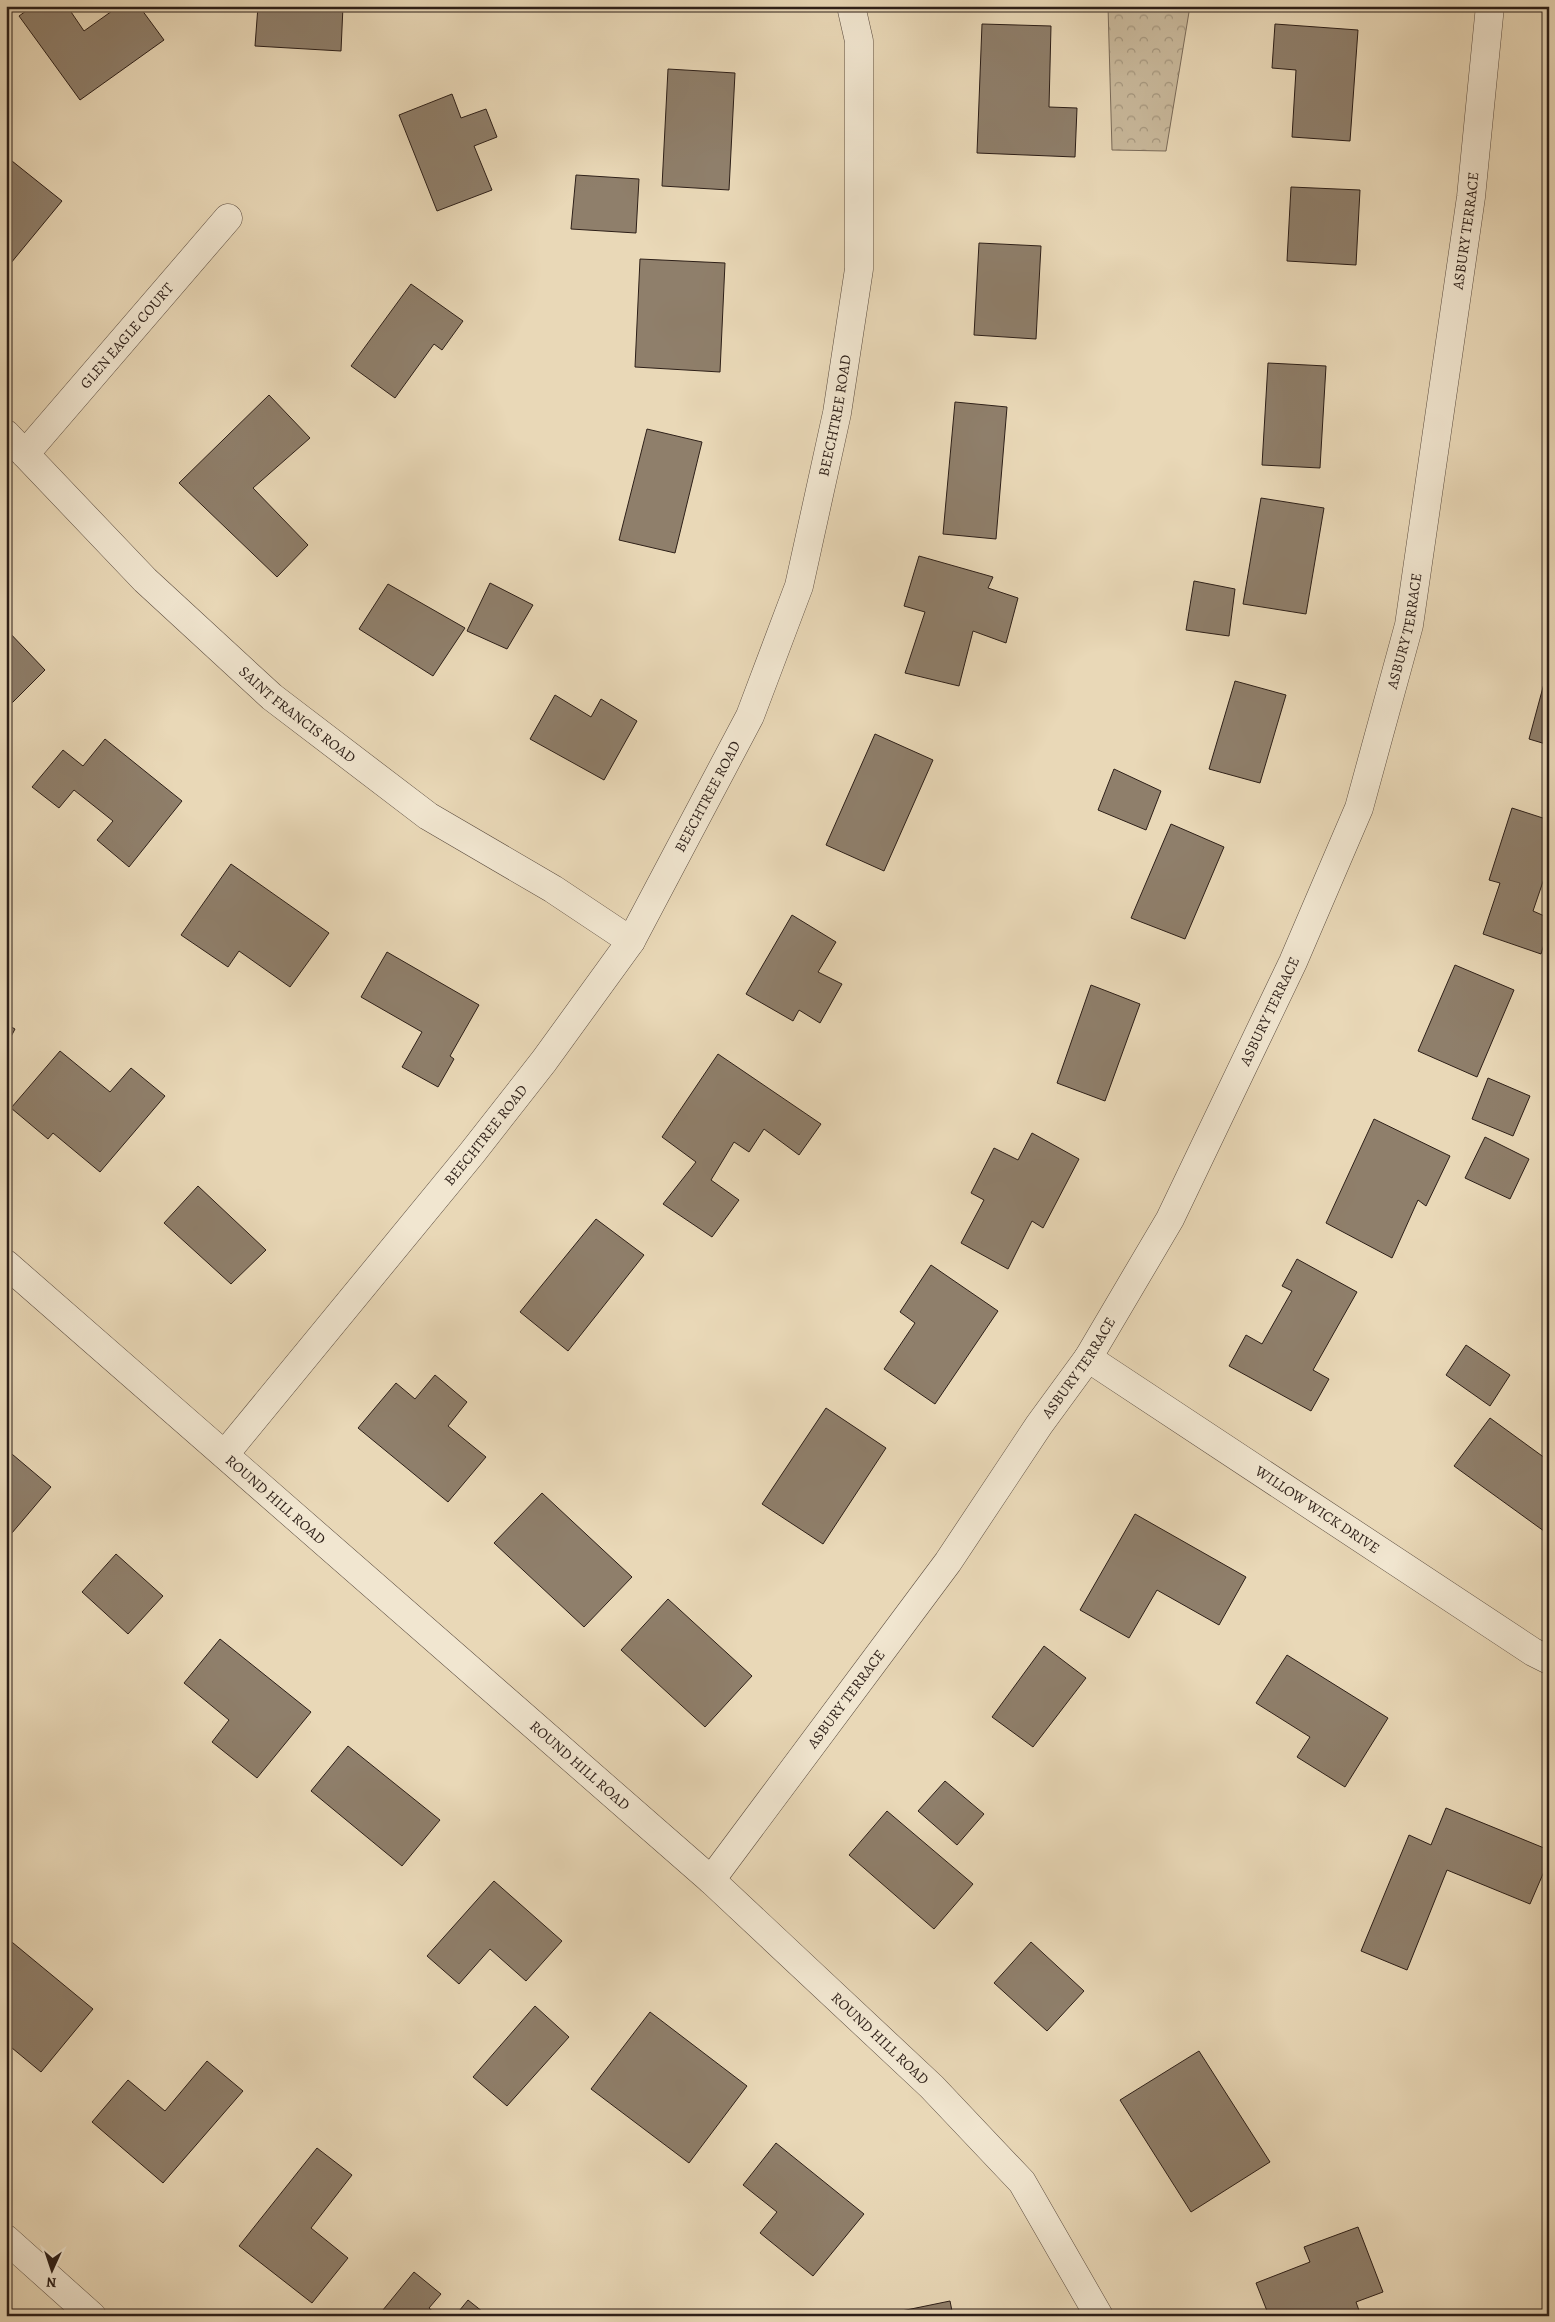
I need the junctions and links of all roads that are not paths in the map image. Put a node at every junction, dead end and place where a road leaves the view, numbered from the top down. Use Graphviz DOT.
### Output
graph roads {
  1 [pos="851,6"];
  2 [pos="1490,6"];
  3 [pos="228,218"];
  4 [pos="6,434"];
  5 [pos="25,454"];
  6 [pos="631,941"];
  7 [pos="6,1264"];
  8 [pos="1088,1358"];
  9 [pos="225,1454"];
  10 [pos="1549,1660"];
  11 [pos="711,1880"];
  12 [pos="6,2239"];
  13 [pos="92,2316"];
  14 [pos="1099,2316"];
  1 -- 6 [label="street, BEECHTREE ROAD"];
  2 -- 8 [label="street, ASBURY TERRACE"];
  3 -- 5 [label="street, GLEN EAGLE COURT"];
  4 -- 5 [label="street, SAINT FRANCIS ROAD"];
  5 -- 6 [label="street, SAINT FRANCIS ROAD"];
  6 -- 9 [label="street, BEECHTREE ROAD"];
  7 -- 9 [label="street, ROUND HILL ROAD"];
  8 -- 10 [label="street, WILLOW WICK DRIVE"];
  8 -- 11 [label="street, ASBURY TERRACE"];
  9 -- 11 [label="street, ROUND HILL ROAD"];
  11 -- 14 [label="street, ROUND HILL ROAD"];
  12 -- 13 [label="street"];
}
